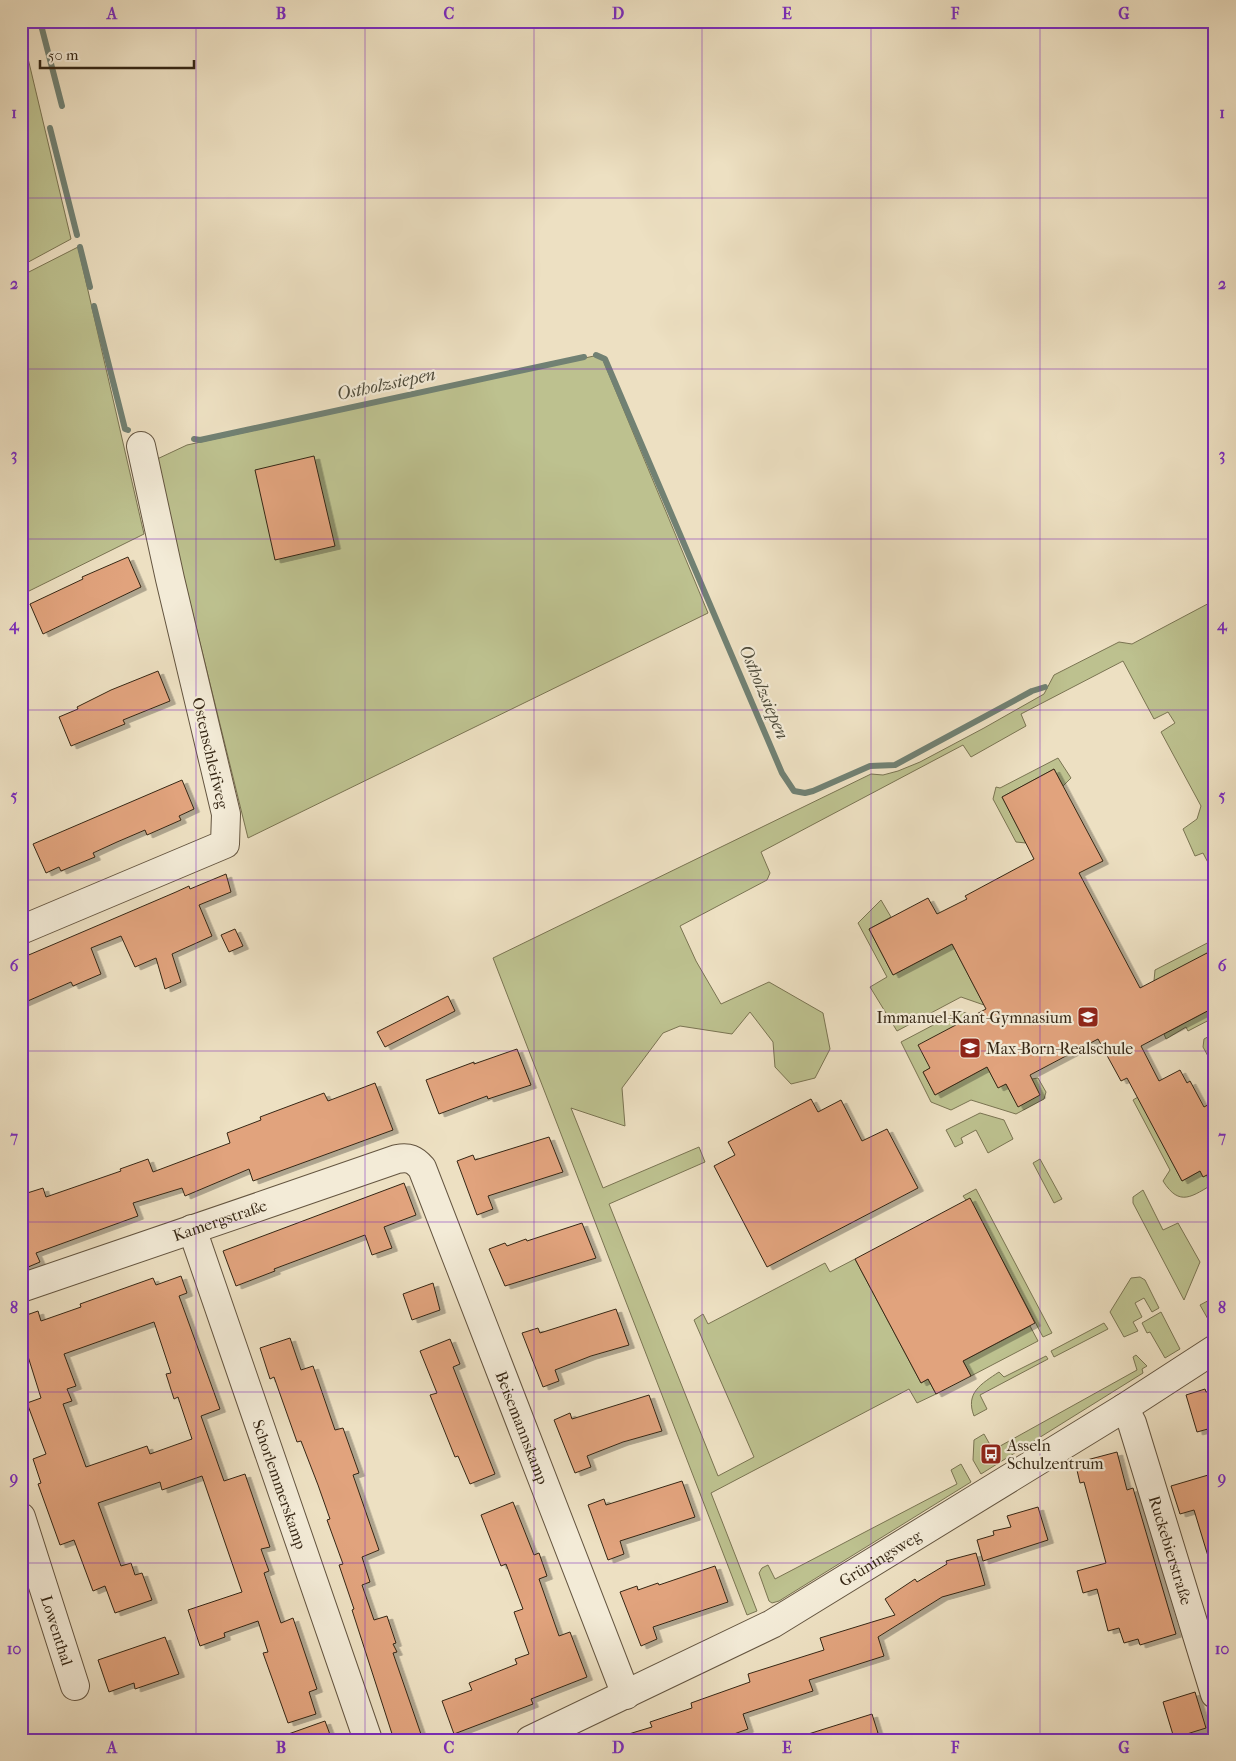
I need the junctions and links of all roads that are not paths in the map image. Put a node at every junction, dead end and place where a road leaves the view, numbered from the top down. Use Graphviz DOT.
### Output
graph roads {
  1 [pos="141,446"];
  2 [pos="21,930"];
  3 [pos="417,1162"];
  4 [pos="192,1229"];
  5 [pos="21,1288"];
  6 [pos="1215,1349"];
  7 [pos="1124,1408"];
  8 [pos="21,1518"];
  9 [pos="75,1686"];
  10 [pos="1215,1694"];
  11 [pos="626,1695"];
  12 [pos="368,1740"];
  13 [pos="530,1740"];
  1 -- 2 [label="street, Ostenschleifweg"];
  3 -- 4 [label="street, Kamergstraße"];
  3 -- 11 [label="street, Beisemannskamp"];
  4 -- 5 [label="street, Kamergstraße"];
  4 -- 12 [label="street, Schorlemmerskamp"];
  6 -- 7 [label="street, Grüningsweg"];
  7 -- 10 [label="street, Ruckebierstraße"];
  7 -- 11 [label="street, Grüningsweg"];
  8 -- 9 [label="street, Lowenthal"];
  11 -- 13 [label="street, Grüningsweg"];
}
